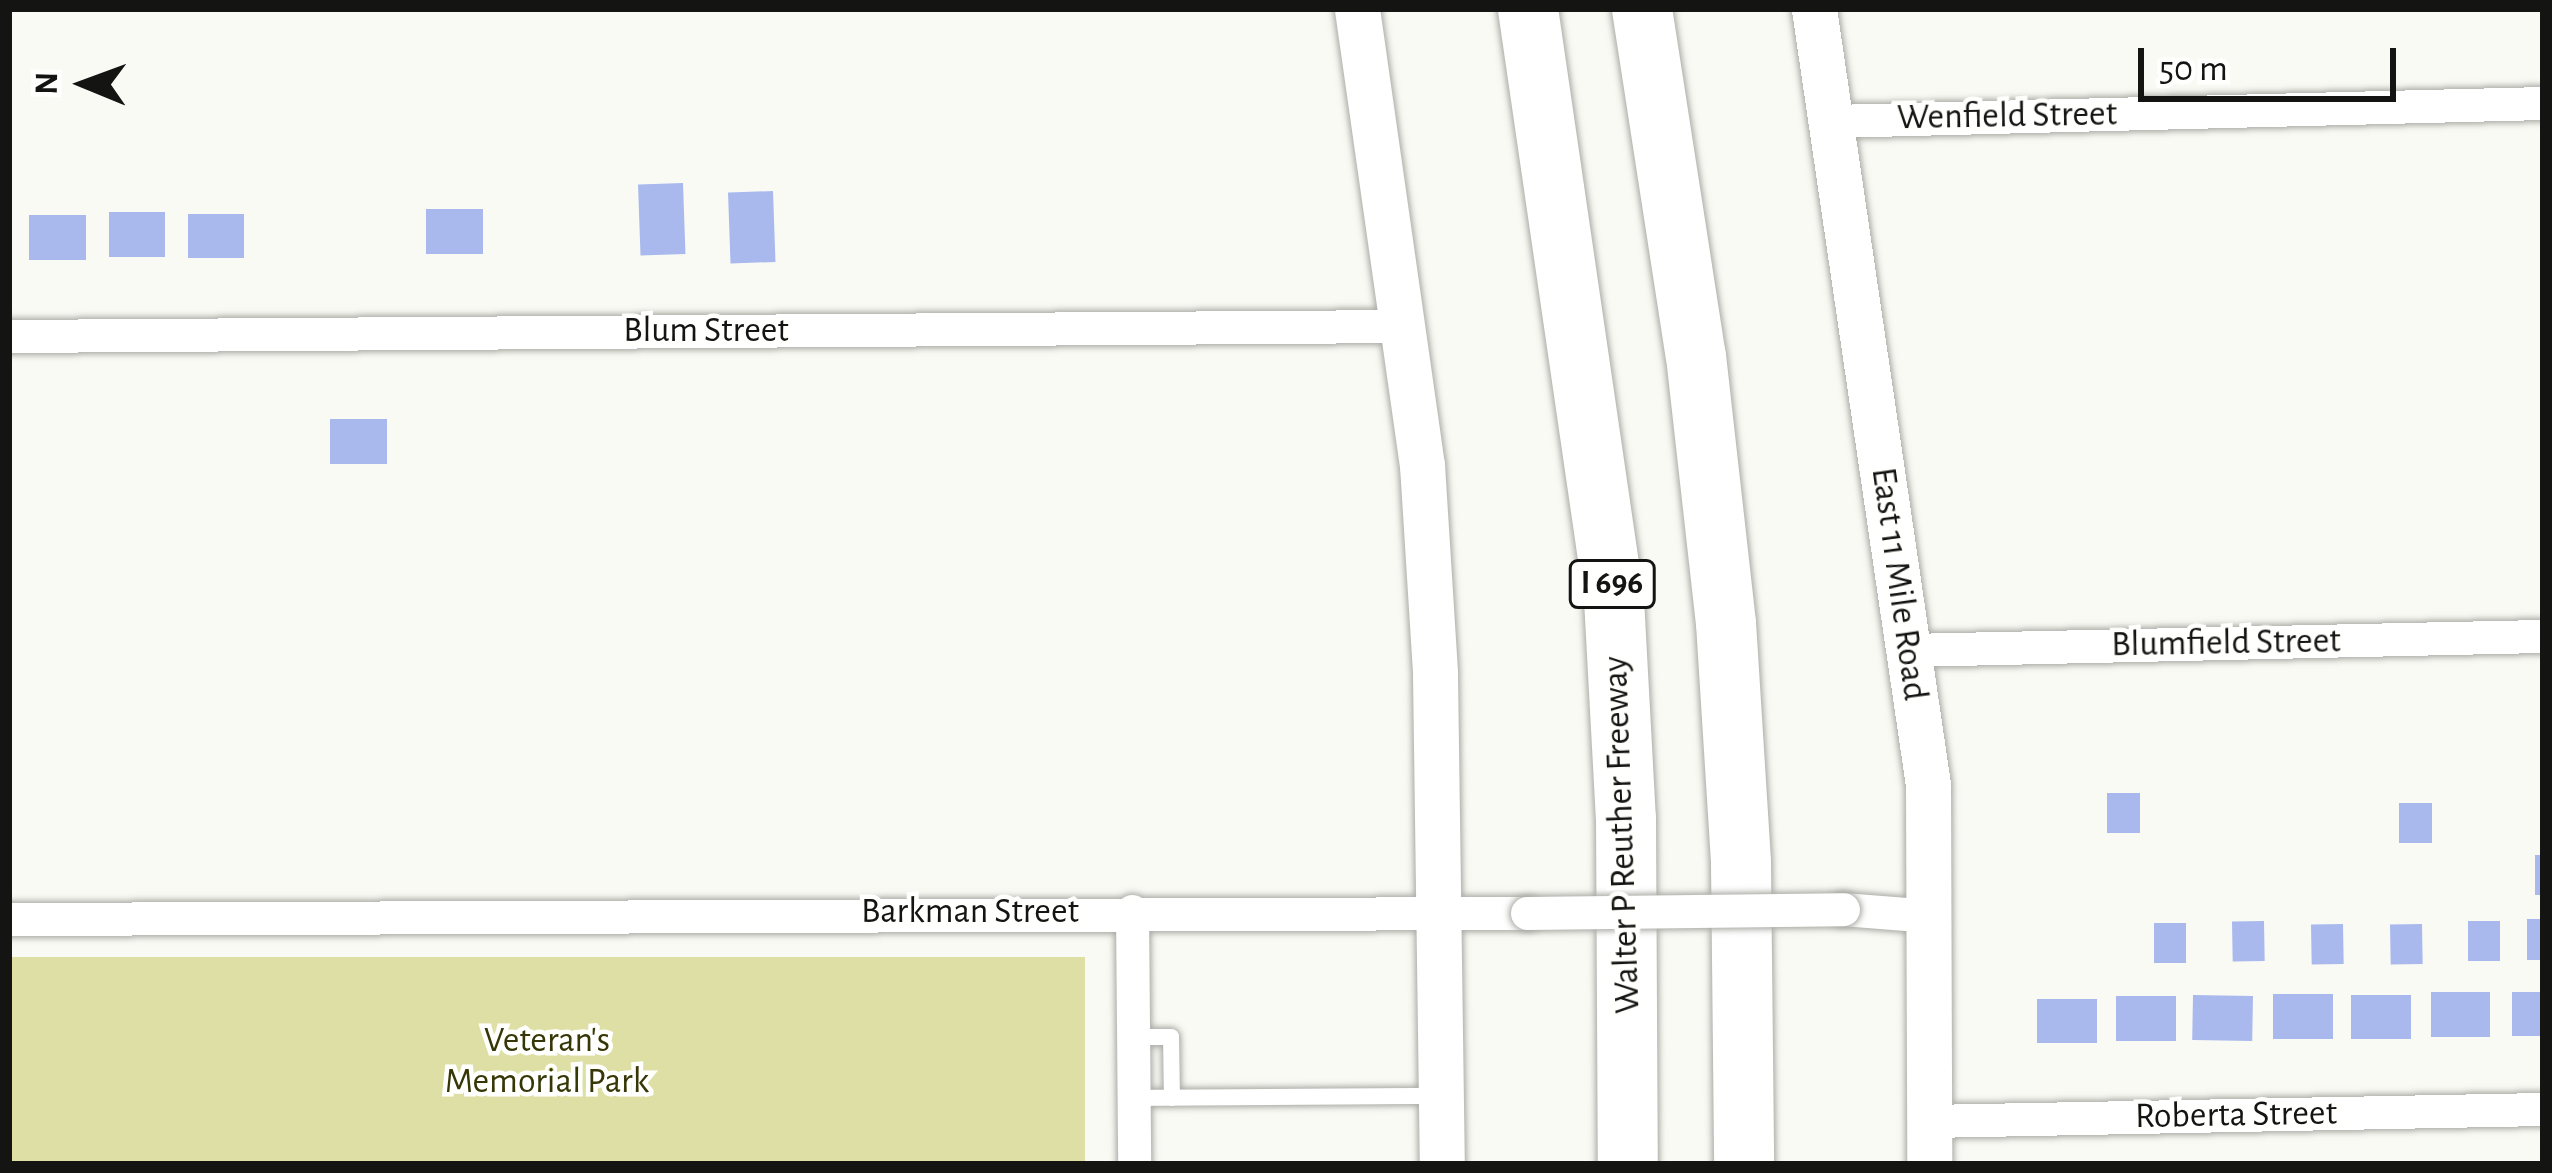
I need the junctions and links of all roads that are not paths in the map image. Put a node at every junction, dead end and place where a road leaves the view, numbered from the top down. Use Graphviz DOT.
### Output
graph roads {
  1 [pos="1358,9"];
  2 [pos="1528,9"];
  3 [pos="1642,9"];
  4 [pos="1814,9"];
  5 [pos="2543,103"];
  6 [pos="1832,121"];
  7 [pos="1402,326"];
  8 [pos="9,336"];
  9 [pos="2543,637"];
  10 [pos="1909,650"];
  11 [pos="1132,911"];
  12 [pos="1441,916"];
  13 [pos="1931,916"];
  14 [pos="9,919"];
  15 [pos="1132,1036"];
  16 [pos="1442,1096"];
  17 [pos="1133,1098"];
  18 [pos="1172,1098"];
  19 [pos="2543,1109"];
  20 [pos="1929,1142"];
  21 [pos="1134,1164"];
  22 [pos="1442,1164"];
  23 [pos="1628,1164"];
  24 [pos="1744,1164"];
  1 -- 7 [label="main road"];
  2 -- 23 [label="highway, Walter P Reuther Freeway / I 696"];
  3 -- 24 [label="highway"];
  4 -- 6 [label="main road, East 11 Mile Road"];
  5 -- 6 [label="street, Wenfield Street"];
  6 -- 10 [label="main road, East 11 Mile Road"];
  7 -- 8 [label="street, Blum Street"];
  7 -- 12 [label="main road"];
  9 -- 10 [label="street, Blumfield Street"];
  10 -- 13 [label="main road, East 11 Mile Road"];
  11 -- 12 [label="street, Barkman Street"];
  11 -- 14 [label="street, Barkman Street"];
  11 -- 15 [label="street"];
  12 -- 13 [label="street, Barkman Street, bridge"];
  12 -- 16 [label="main road"];
  13 -- 20 [label="main road, East 11 Mile Road"];
  15 -- 17 [label="street"];
  15 -- 18 [label="lane"];
  16 -- 18 [label="lane"];
  16 -- 22 [label="main road"];
  17 -- 18 [label="lane"];
  17 -- 21 [label="street"];
  19 -- 20 [label="street, Roberta Street"];
}
